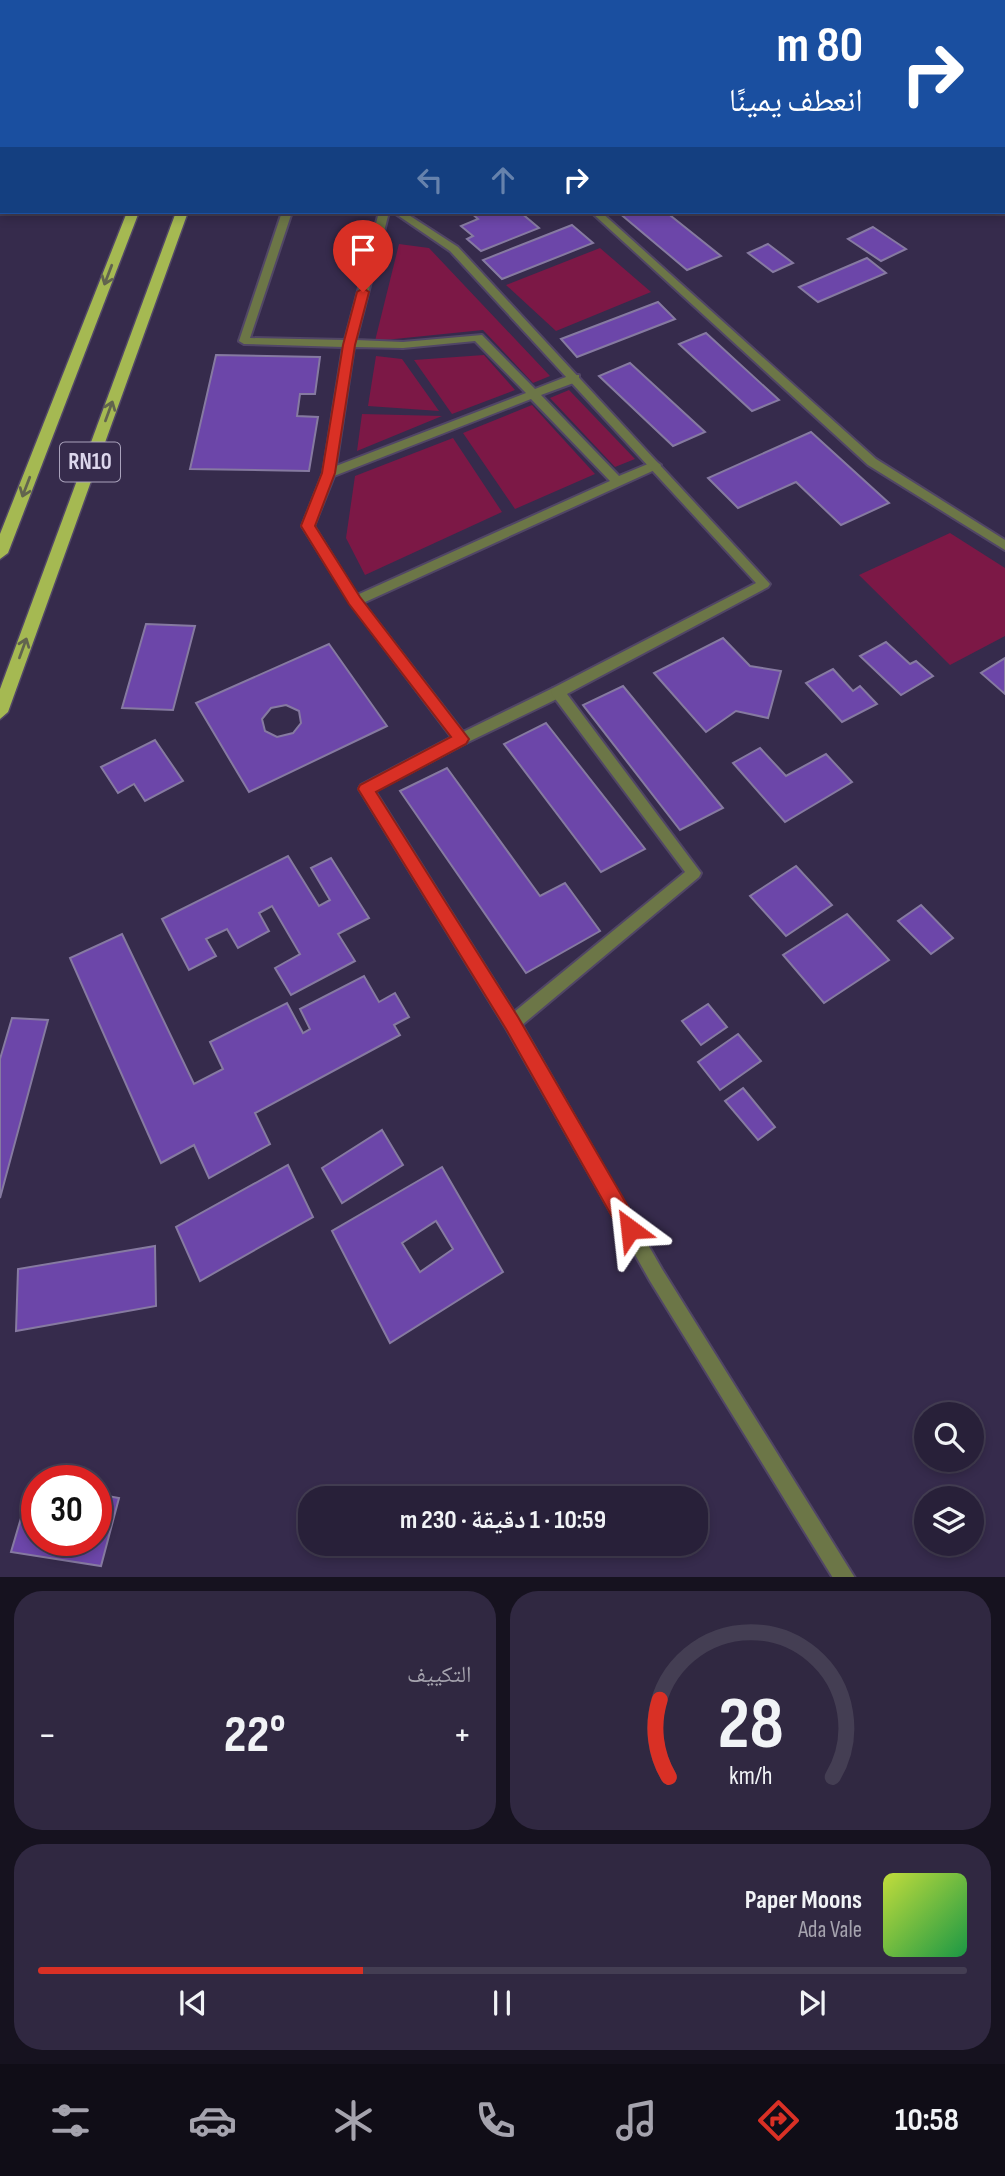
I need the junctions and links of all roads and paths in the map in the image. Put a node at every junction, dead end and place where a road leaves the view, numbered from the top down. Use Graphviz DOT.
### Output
graph roads {
  1 [pos="132,214"];
  2 [pos="181,214"];
  3 [pos="286,214"];
  4 [pos="383,214"];
  5 [pos="401,214"];
  6 [pos="598,214"];
  7 [pos="349,345"];
  8 [pos="575,378"];
  9 [pos="532,395"];
  10 [pos="654,465"];
  11 [pos="329,473"];
  12 [pos="618,482"];
  13 [pos="1005,546"];
  14 [pos="0,553"];
  15 [pos="355,601"];
  16 [pos="558,692"];
  17 [pos="0,712"];
  18 [pos="461,739"];
  19 [pos="512,1023"];
  20 [pos="845,1577"];
  1 -- 14 [label="main road, RN10, one-way"];
  17 -- 2 [label="main road, RN10, one-way"];
  3 -- 7 [label="street"];
  4 -- 7 [label="street"];
  5 -- 8 [label="street"];
  6 -- 13 [label="street"];
  7 -- 9 [label="street"];
  7 -- 11 [label="street"];
  8 -- 9 [label="street"];
  8 -- 10 [label="street"];
  9 -- 11 [label="street"];
  9 -- 12 [label="street"];
  10 -- 12 [label="street"];
  10 -- 16 [label="street"];
  11 -- 15 [label="street"];
  12 -- 15 [label="street"];
  15 -- 18 [label="street"];
  16 -- 18 [label="street"];
  16 -- 19 [label="street"];
  18 -- 19 [label="street"];
  19 -- 20 [label="street"];
}
